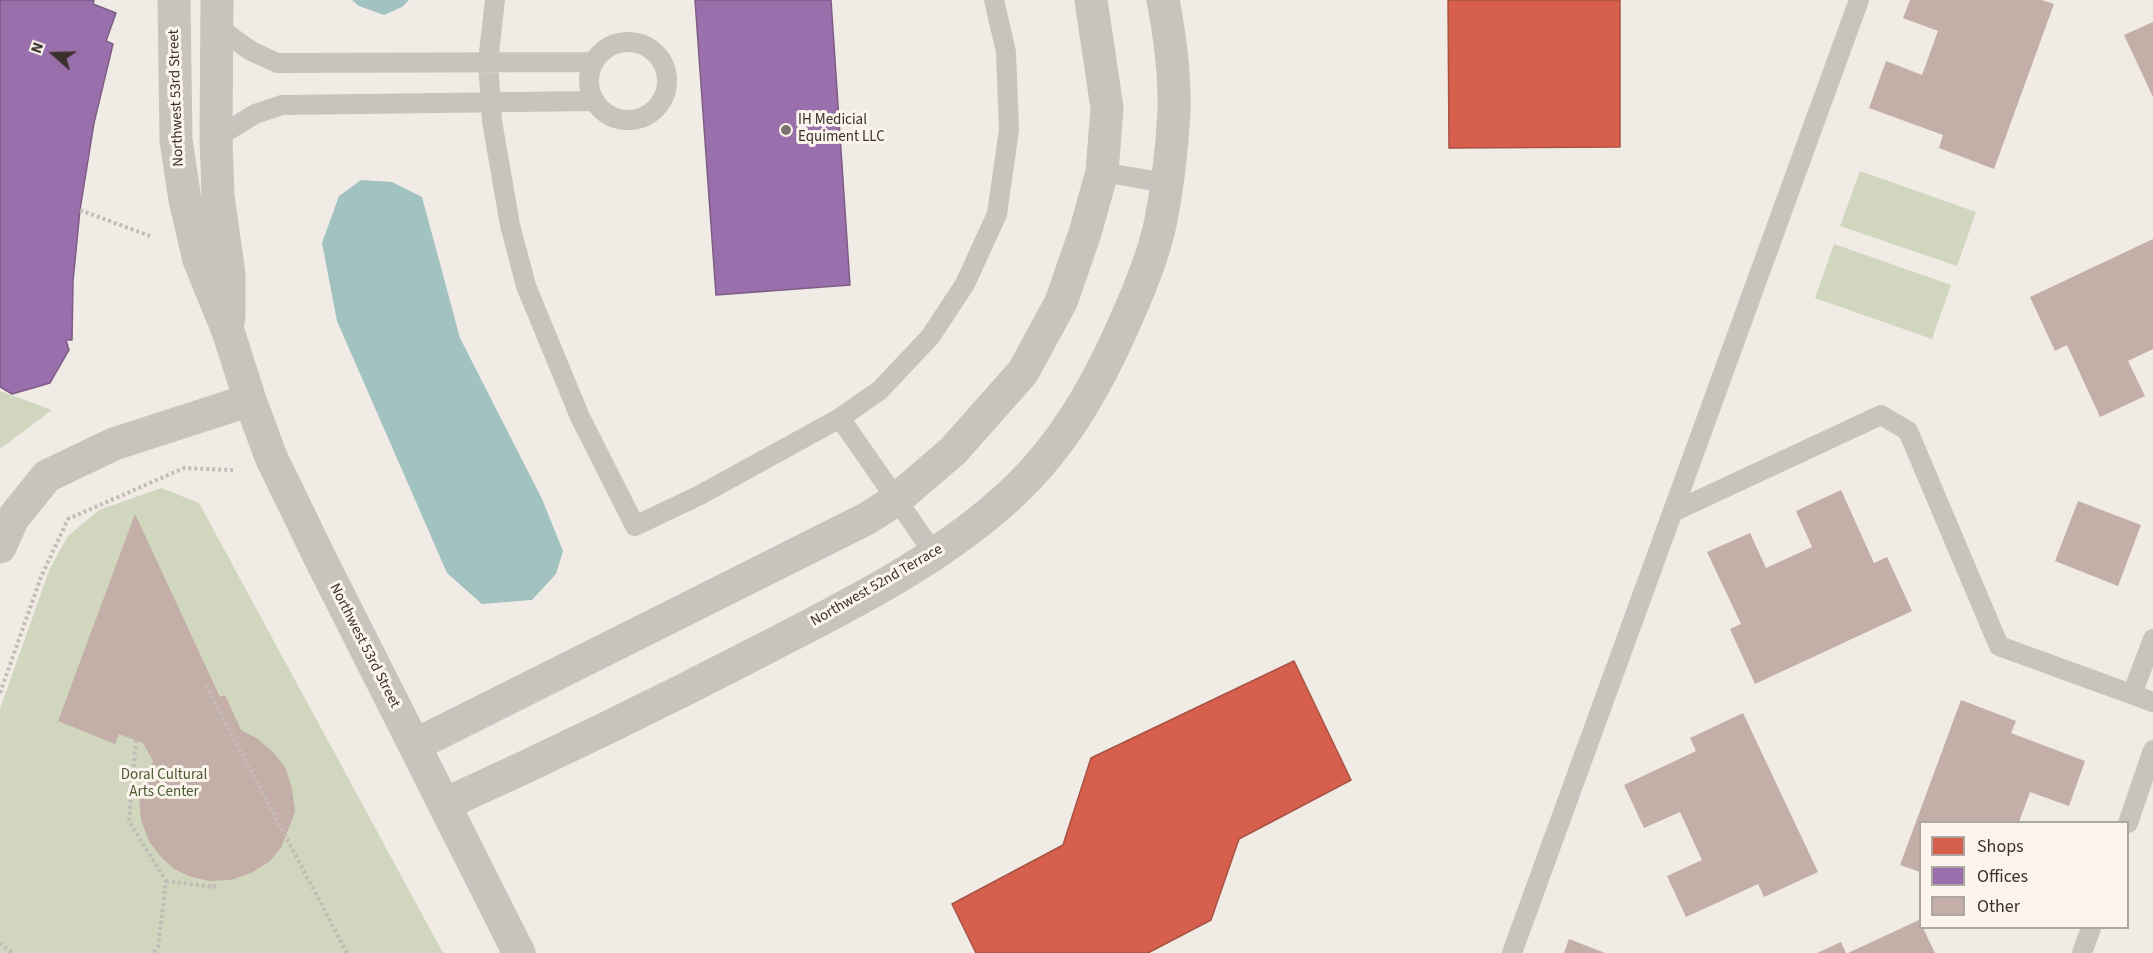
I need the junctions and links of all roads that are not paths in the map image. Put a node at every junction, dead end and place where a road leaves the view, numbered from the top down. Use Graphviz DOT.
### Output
graph roads {
  1 [pos="174,0"];
  2 [pos="495,0"];
  3 [pos="994,0"];
  4 [pos="1091,0"];
  5 [pos="1162,0"];
  6 [pos="1859,0"];
  7 [pos="211,8"];
  8 [pos="488,62"];
  9 [pos="594,62"];
  10 [pos="595,101"];
  11 [pos="491,103"];
  12 [pos="216,138"];
  13 [pos="1102,172"];
  14 [pos="1166,183"];
  15 [pos="228,332"];
  16 [pos="250,400"];
  17 [pos="840,418"];
  18 [pos="897,499"];
  19 [pos="1673,512"];
  20 [pos="0,547"];
  21 [pos="935,555"];
  22 [pos="2153,639"];
  23 [pos="2132,694"];
  24 [pos="2153,702"];
  25 [pos="415,745"];
  26 [pos="2153,750"];
  27 [pos="445,804"];
  28 [pos="2128,821"];
  29 [pos="2090,929"];
  30 [pos="519,953"];
  31 [pos="1512,953"];
  32 [pos="2082,953"];
  1 -- 15 [label="street, Northwest 53rd Street"];
  2 -- 8 [label="lane"];
  3 -- 17 [label="lane"];
  4 -- 13 [label="street"];
  5 -- 14 [label="street, Northwest 52nd Terrace"];
  6 -- 19 [label="lane"];
  7 -- 8 [label="lane"];
  7 -- 12 [label="street, Northwest 53rd Street"];
  8 -- 9 [label="lane"];
  8 -- 11 [label="lane"];
  9 -- 10 [label="lane"];
  9 -- 10 [label="lane"];
  10 -- 11 [label="lane"];
  11 -- 12 [label="lane"];
  11 -- 17 [label="lane"];
  12 -- 15 [label="street, Northwest 53rd Street"];
  13 -- 14 [label="lane"];
  13 -- 18 [label="street"];
  14 -- 21 [label="street, Northwest 52nd Terrace"];
  15 -- 16 [label="street, Northwest 53rd Street"];
  16 -- 20 [label="street"];
  16 -- 25 [label="street, Northwest 53rd Street"];
  17 -- 18 [label="lane"];
  18 -- 21 [label="lane"];
  18 -- 25 [label="street"];
  19 -- 23 [label="lane"];
  19 -- 31 [label="lane"];
  21 -- 27 [label="street, Northwest 52nd Terrace"];
  22 -- 23 [label="lane"];
  23 -- 24 [label="lane"];
  25 -- 27 [label="street, Northwest 53rd Street"];
  26 -- 28 [label="lane"];
  27 -- 30 [label="street, Northwest 53rd Street"];
  29 -- 32 [label="lane"];
}
